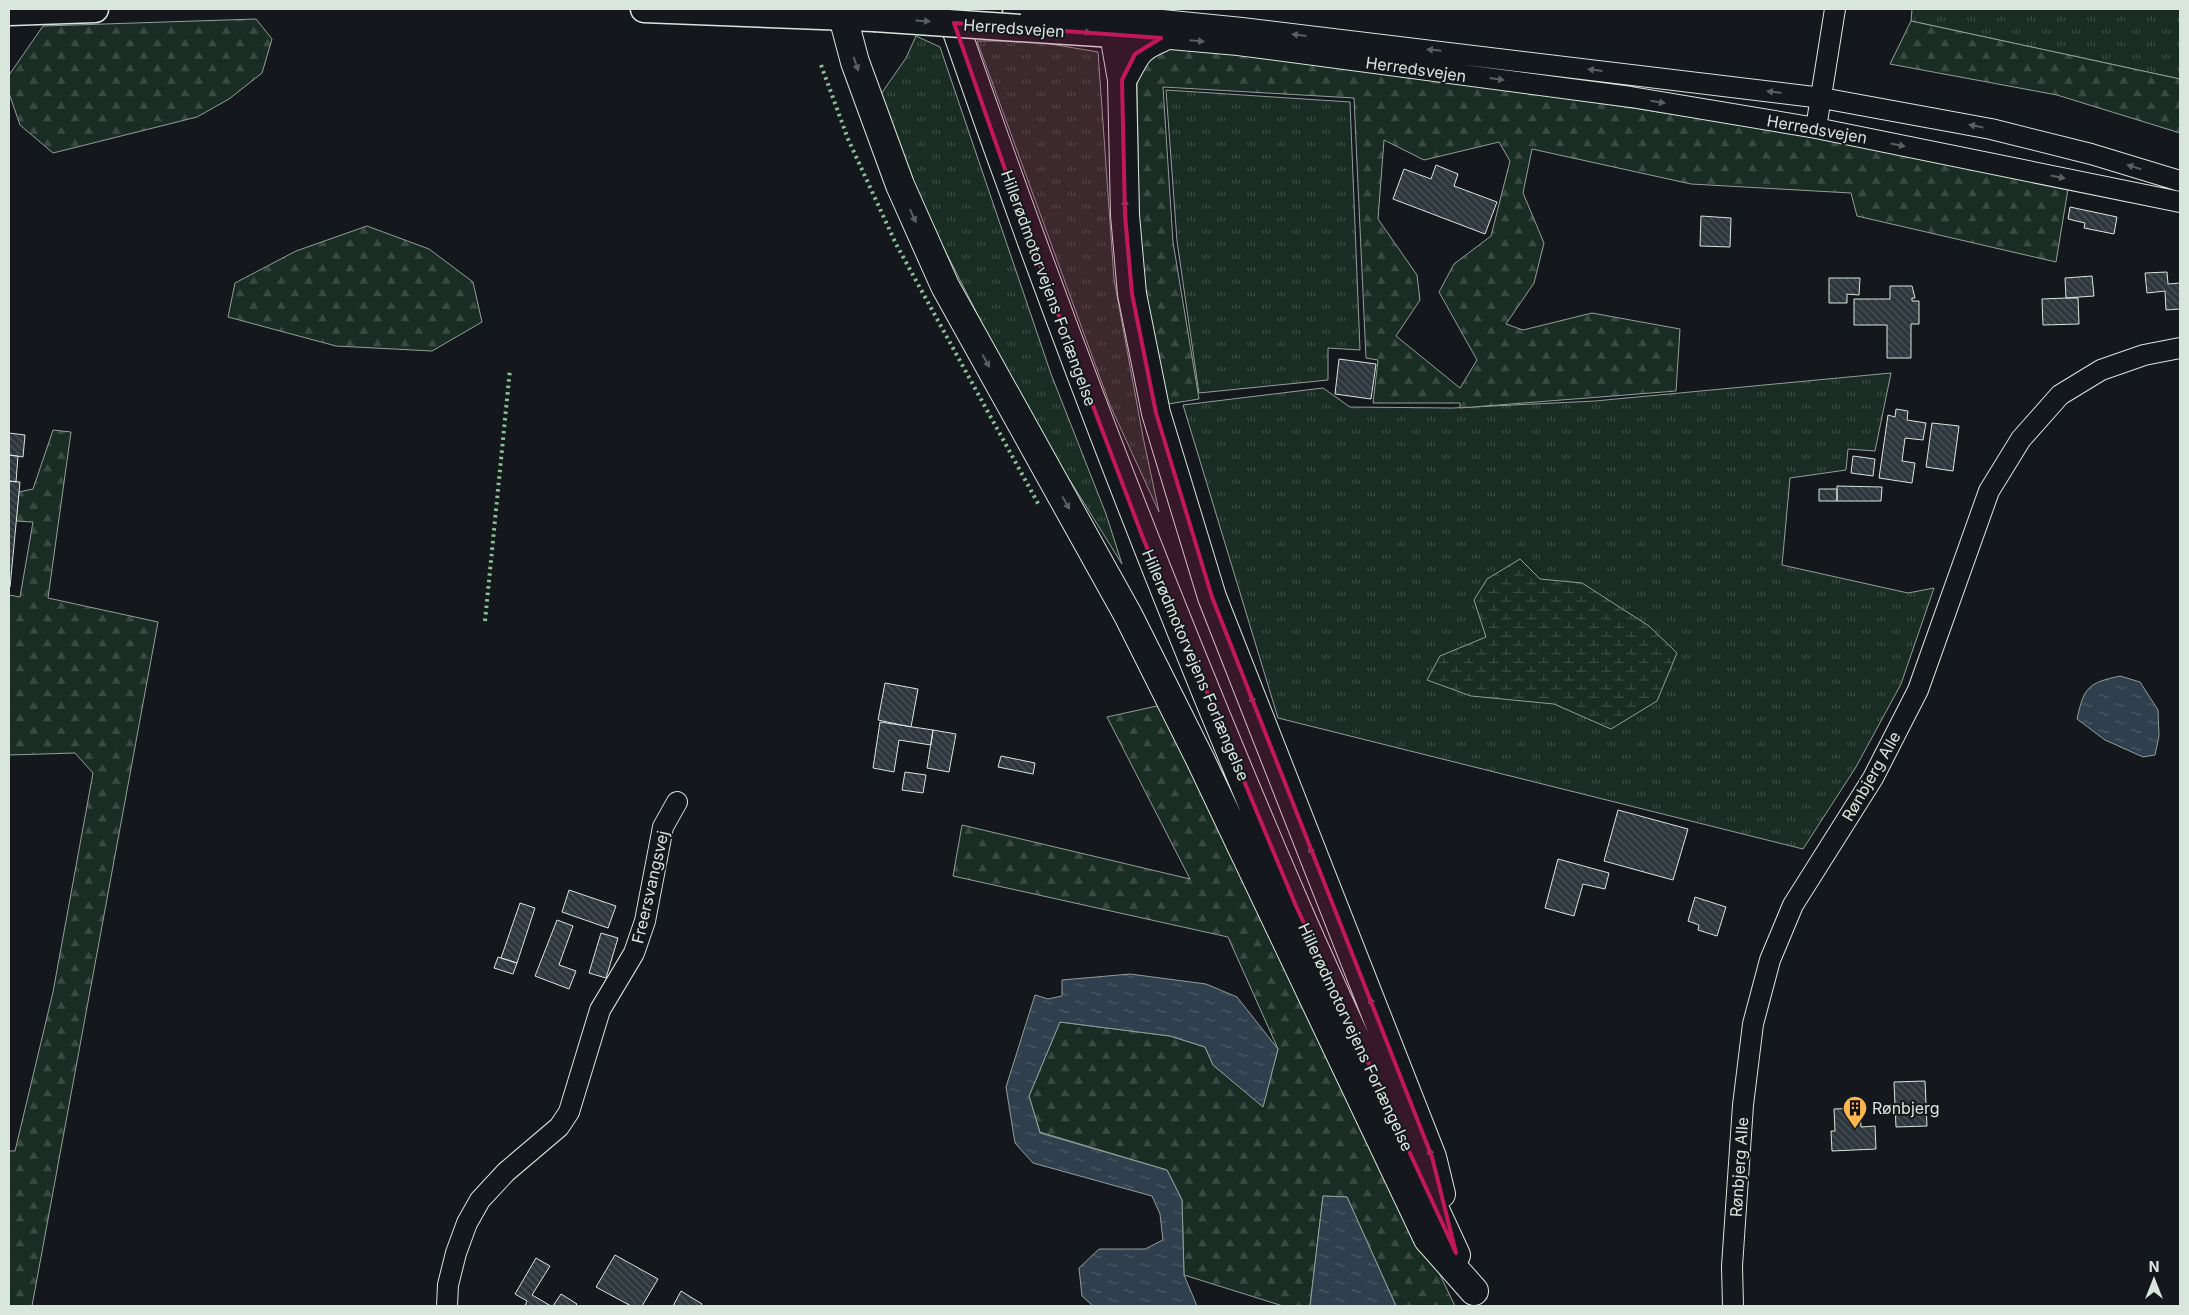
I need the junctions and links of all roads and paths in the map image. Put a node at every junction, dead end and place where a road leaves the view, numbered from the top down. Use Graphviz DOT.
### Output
graph roads {
  1 [pos="95,9"];
  2 [pos="644,9"];
  3 [pos="949,9"];
  4 [pos="1835,9"];
  5 [pos="9,12"];
  6 [pos="842,13"];
  7 [pos="1018,18"];
  8 [pos="1112,20"];
  9 [pos="1161,38"];
  10 [pos="1122,80"];
  11 [pos="1822,98"];
  12 [pos="1816,128"];
  13 [pos="2180,181"];
  14 [pos="2180,202"];
  15 [pos="2180,348"];
  16 [pos="677,802"];
  17 [pos="1456,1253"];
  18 [pos="1477,1299"];
  19 [pos="447,1306"];
  20 [pos="1733,1306"];
  1 -- 5 [label="main road"];
  2 -- 6 [label="main road, Herredsvejen"];
  3 -- 17 [label="highway, Hillerødmotorvejens Forlængelse"];
  4 -- 11 [label="street"];
  6 -- 7 [label="main road, Herredsvejen, one-way, bridge"];
  6 -- 18 [label="highway, one-way"];
  7 -- 8 [label="main road, Herredsvejen"];
  8 -- 9 [label="street, Herredsvejen"];
  8 -- 10 [label="highway"];
  11 -- 8 [label="street, Herredsvejen, one-way"];
  9 -- 10 [label="highway"];
  9 -- 12 [label="street, Herredsvejen, one-way"];
  17 -- 10 [label="highway, one-way"];
  11 -- 12 [label="street"];
  13 -- 11 [label="street, Herredsvejen, one-way"];
  12 -- 14 [label="street, Herredsvejen, one-way"];
  15 -- 20 [label="street, Rønbjerg Alle"];
  16 -- 19 [label="street, Freersvangsvej"];
  17 -- 18 [label="highway, Hillerødmotorvejens Forlængelse"];
}
